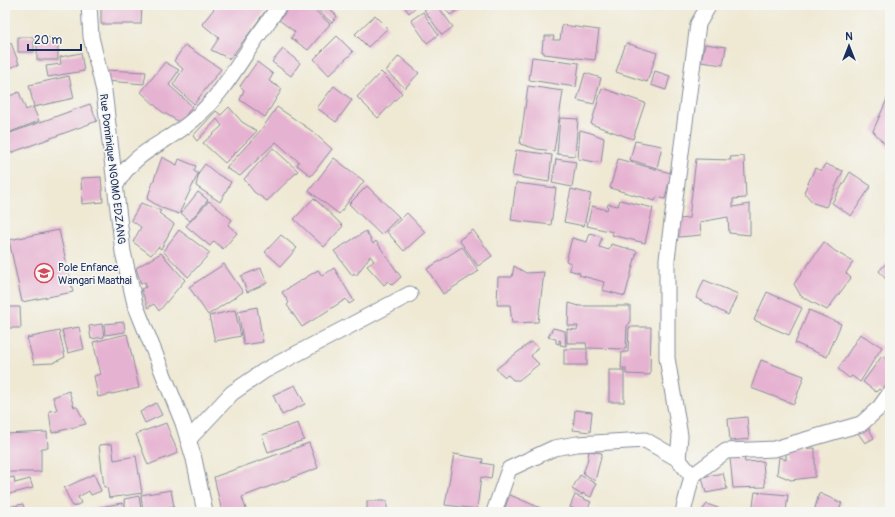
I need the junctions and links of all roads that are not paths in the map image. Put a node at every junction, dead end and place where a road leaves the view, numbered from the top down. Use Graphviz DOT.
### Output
graph roads {
  1 [pos="89,5"];
  2 [pos="279,5"];
  3 [pos="709,5"];
  4 [pos="115,187"];
  5 [pos="410,294"];
  6 [pos="890,393"];
  7 [pos="188,440"];
  8 [pos="678,459"];
  9 [pos="692,476"];
  10 [pos="205,512"];
  11 [pos="494,512"];
  12 [pos="683,512"];
  1 -- 4 [label="street, Rue Dominique NGOMO EDZANG"];
  2 -- 4 [label="street"];
  3 -- 8 [label="street"];
  4 -- 7 [label="street, Rue Dominique NGOMO EDZANG"];
  5 -- 7 [label="street"];
  6 -- 9 [label="street"];
  7 -- 10 [label="street, Rue Dominique NGOMO EDZANG"];
  8 -- 9 [label="street"];
  8 -- 11 [label="street"];
  9 -- 12 [label="street"];
}
